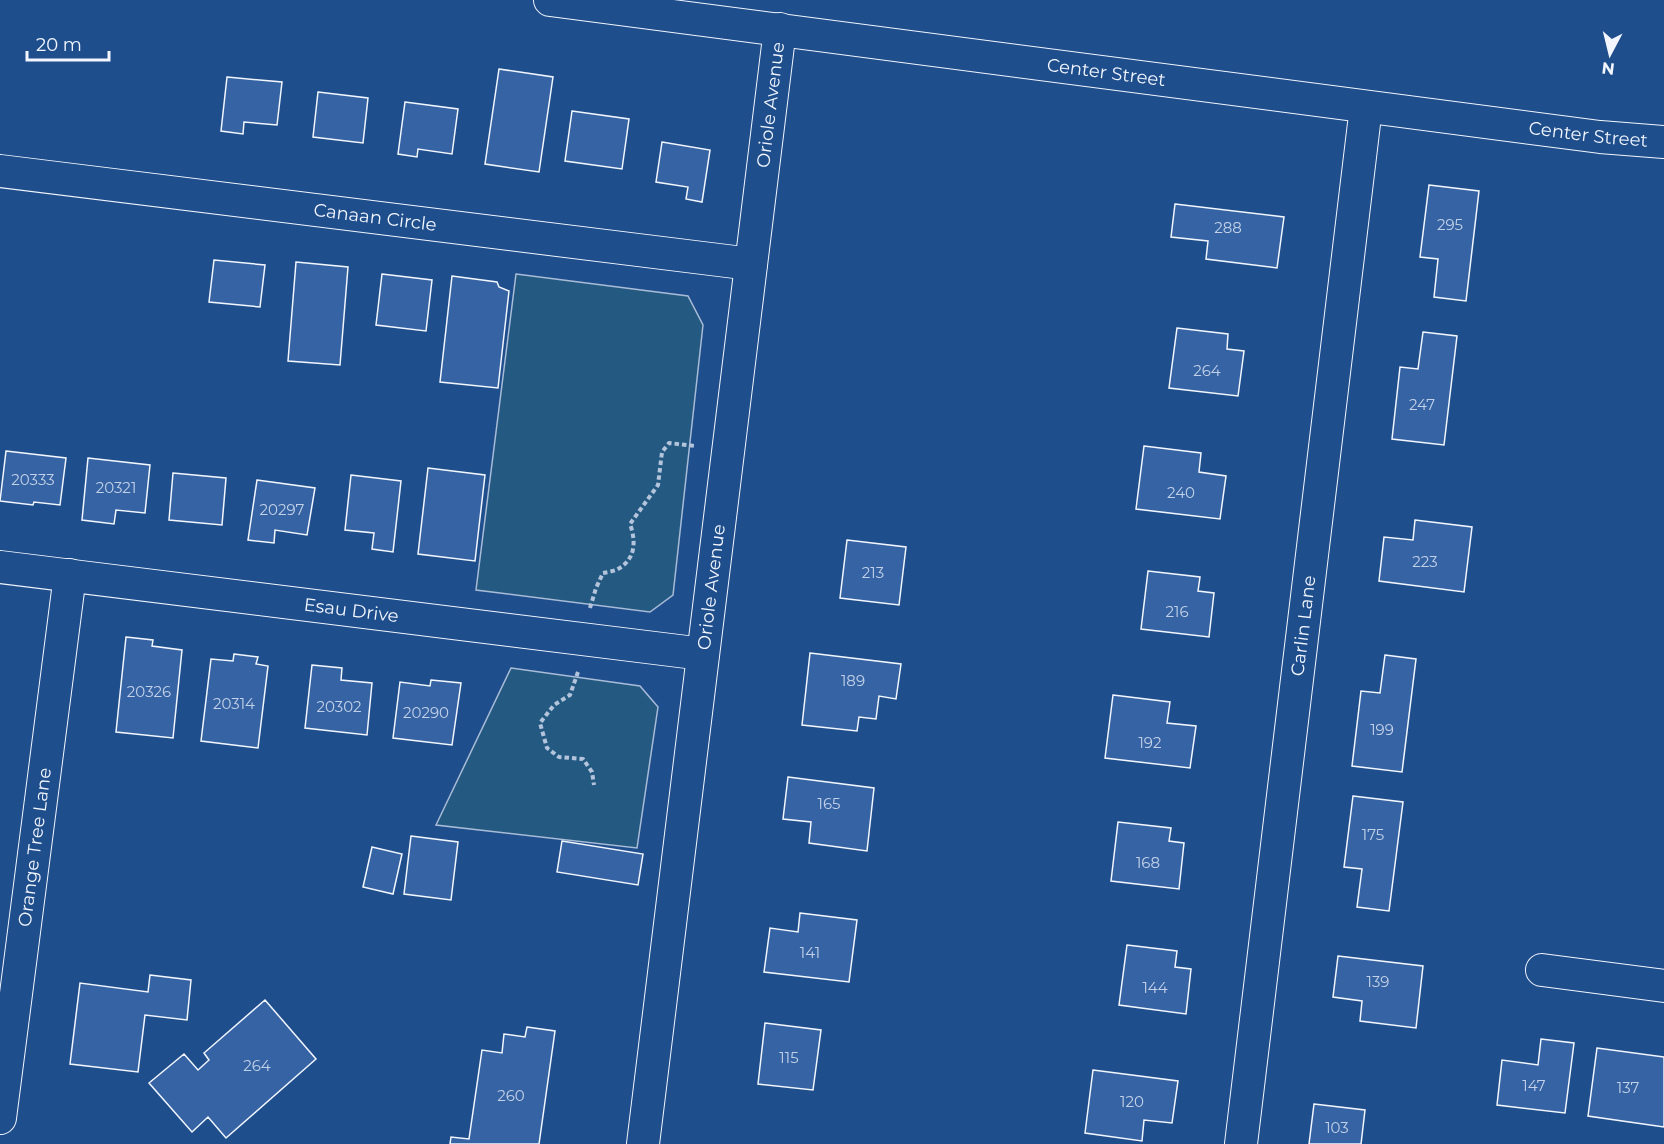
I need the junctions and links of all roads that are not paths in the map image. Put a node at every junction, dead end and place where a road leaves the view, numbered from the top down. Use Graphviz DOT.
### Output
graph roads {
  1 [pos="550,0"];
  2 [pos="780,29"];
  3 [pos="1366,107"];
  4 [pos="1664,142"];
  5 [pos="0,171"];
  6 [pos="751,264"];
  7 [pos="0,567"];
  8 [pos="70,576"];
  9 [pos="703,654"];
  10 [pos="1542,970"];
  11 [pos="1664,986"];
  12 [pos="0,1118"];
  13 [pos="644,1144"];
  14 [pos="1241,1144"];
  1 -- 2 [label="street, Center Street"];
  2 -- 3 [label="street, Center Street"];
  2 -- 6 [label="street, Oriole Avenue"];
  3 -- 4 [label="street, Center Street"];
  3 -- 14 [label="street, Carlin Lane"];
  5 -- 6 [label="street, Canaan Circle"];
  6 -- 9 [label="street, Oriole Avenue"];
  7 -- 8 [label="street, Esau Drive"];
  8 -- 9 [label="street, Esau Drive"];
  8 -- 12 [label="street, Orange Tree Lane"];
  9 -- 13 [label="street, Oriole Avenue"];
  10 -- 11 [label="street"];
}
